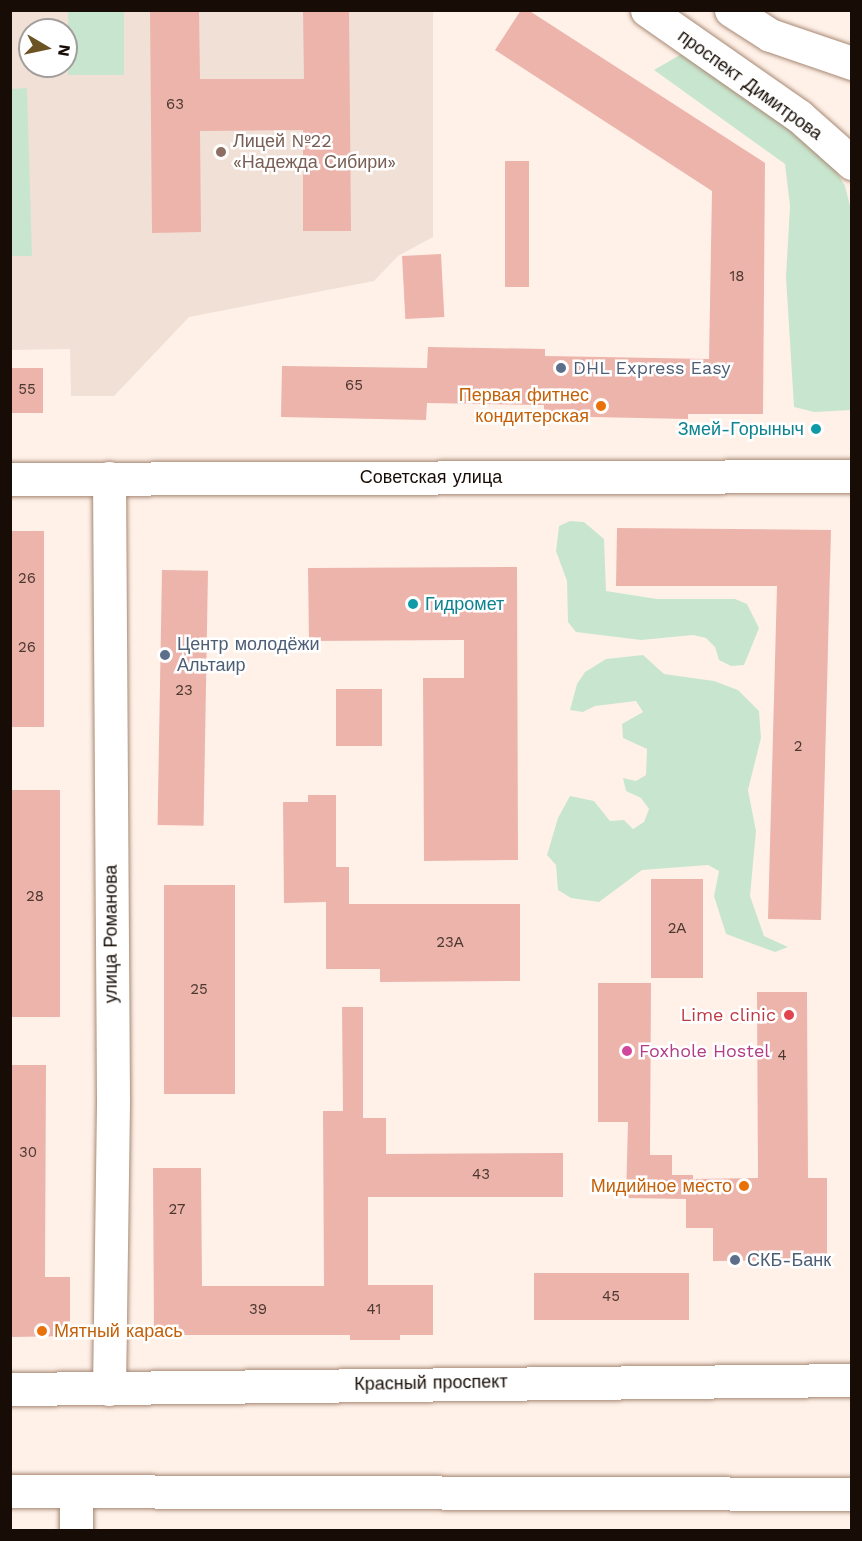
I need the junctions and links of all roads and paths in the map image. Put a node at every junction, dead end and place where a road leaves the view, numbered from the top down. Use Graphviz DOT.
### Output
graph roads {
  1 [pos="646,10"];
  2 [pos="731,10"];
  3 [pos="852,63"];
  4 [pos="852,163"];
  5 [pos="852,476"];
  6 [pos="10,478"];
  7 [pos="109,478"];
  8 [pos="852,1380"];
  9 [pos="10,1389"];
  10 [pos="110,1389"];
  11 [pos="10,1491"];
  12 [pos="76,1491"];
  13 [pos="852,1494"];
  14 [pos="76,1530"];
  1 -- 4 [label="main road, проспект Димитрова"];
  2 -- 3 [label="main road"];
  5 -- 7 [label="main road, Советская улица"];
  6 -- 7 [label="main road, Советская улица"];
  7 -- 10 [label="main road, улица Романова"];
  8 -- 10 [label="main road, Красный проспект"];
  9 -- 10 [label="main road, Красный проспект"];
  11 -- 12 [label="main road"];
  12 -- 13 [label="main road"];
  12 -- 14 [label="main road"];
}
